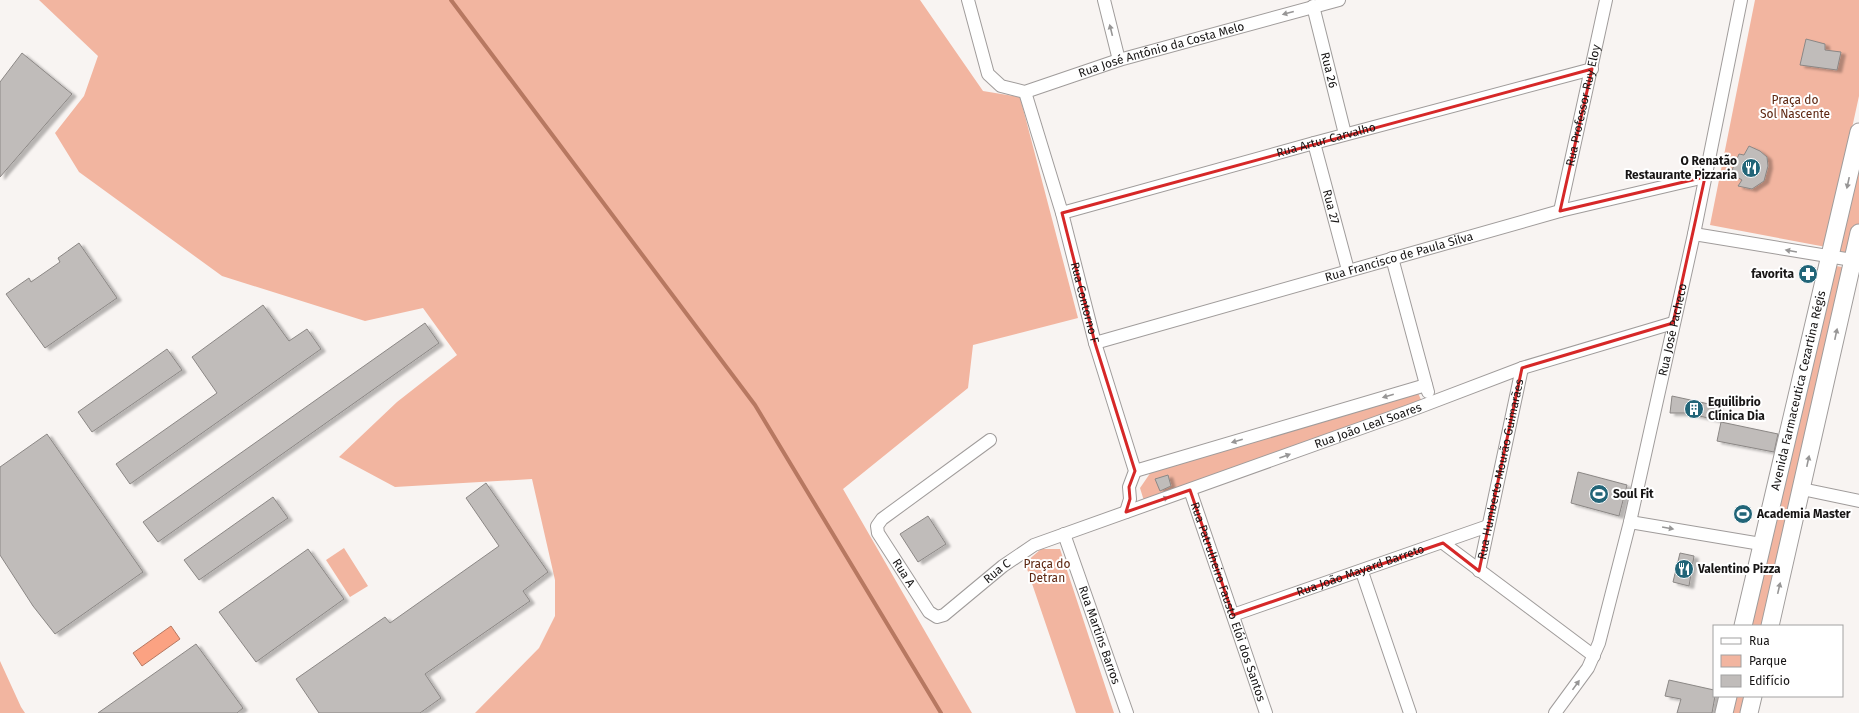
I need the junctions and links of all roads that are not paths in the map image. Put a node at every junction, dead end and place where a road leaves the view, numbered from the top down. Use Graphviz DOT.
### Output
graph roads {
  1 [pos="968,0"];
  2 [pos="1104,0"];
  3 [pos="1339,0"];
  4 [pos="1606,0"];
  5 [pos="1741,0"];
  6 [pos="1314,6"];
  7 [pos="1119,60"];
  8 [pos="1592,69"];
  9 [pos="1025,92"];
  10 [pos="1859,132"];
  11 [pos="1345,134"];
  12 [pos="1314,143"];
  13 [pos="1706,177"];
  14 [pos="1560,211"];
  15 [pos="1062,213"];
  16 [pos="1859,233"];
  17 [pos="1694,234"];
  18 [pos="1830,257"];
  19 [pos="1392,258"];
  20 [pos="1852,260"];
  21 [pos="1348,270"];
  22 [pos="1673,323"];
  23 [pos="1095,343"];
  24 [pos="1522,368"];
  25 [pos="1426,385"];
  26 [pos="1432,401"];
  27 [pos="990,440"];
  28 [pos="1135,471"];
  29 [pos="1802,489"];
  30 [pos="1190,490"];
  31 [pos="1859,501"];
  32 [pos="1126,512"];
  33 [pos="1630,522"];
  34 [pos="1488,526"];
  35 [pos="1064,534"];
  36 [pos="1443,543"];
  37 [pos="1761,544"];
  38 [pos="1478,571"];
  39 [pos="1362,572"];
  40 [pos="1233,615"];
  41 [pos="937,617"];
  42 [pos="1743,625"];
  43 [pos="1770,625"];
  44 [pos="1594,656"];
  45 [pos="1728,697"];
  46 [pos="1754,697"];
  47 [pos="1559,712"];
  48 [pos="1126,713"];
  49 [pos="1266,713"];
  50 [pos="1410,713"];
  51 [pos="1724,713"];
  52 [pos="1750,713"];
  1 -- 9 [label="street"];
  7 -- 2 [label="street, one-way"];
  3 -- 6 [label="street, Rua José Antônio da Costa Melo"];
  4 -- 8 [label="street, Rua Professor Ruy Eloy"];
  5 -- 13 [label="street, Rua José Pacheco"];
  6 -- 7 [label="street, Rua José Antônio da Costa Melo, one-way"];
  6 -- 11 [label="street, Rua 26"];
  7 -- 9 [label="street, Rua José Antônio da Costa Melo"];
  8 -- 11 [label="street, Rua Artur Carvalho"];
  8 -- 14 [label="street, Rua Professor Ruy Eloy"];
  9 -- 15 [label="street, Rua Contorno F"];
  10 -- 18 [label="street, Avenida Farmaceutica Cezartina Régis, one-way"];
  11 -- 12 [label="street, Rua Artur Carvalho"];
  12 -- 15 [label="street, Rua Artur Carvalho"];
  12 -- 21 [label="street, Rua 27"];
  13 -- 14 [label="street, Rua Francisco de Paula Silva"];
  13 -- 17 [label="street, Rua José Pacheco"];
  14 -- 19 [label="street, Rua Francisco de Paula Silva"];
  15 -- 23 [label="street, Rua Contorno F"];
  16 -- 20 [label="street, Avenida Farmaceutica Cezartina Régis"];
  18 -- 17 [label="street, one-way"];
  17 -- 22 [label="street, Rua José Pacheco"];
  18 -- 20 [label="street"];
  18 -- 37 [label="street, Avenida Farmaceutica Cezartina Régis"];
  19 -- 21 [label="street, Rua Francisco de Paula Silva"];
  19 -- 25 [label="street"];
  29 -- 20 [label="street, Avenida Farmaceutica Cezartina Régis, one-way"];
  21 -- 23 [label="street, Rua Francisco de Paula Silva"];
  22 -- 24 [label="street, Rua João Leal Soares"];
  22 -- 33 [label="street, Rua José Pacheco"];
  23 -- 28 [label="street, Rua Contorno F"];
  24 -- 26 [label="street, Rua João Leal Soares"];
  24 -- 34 [label="street, Rua Humberto Mourão Guimarães"];
  25 -- 26 [label="street"];
  25 -- 28 [label="street, Rua João Leal Soares, one-way"];
  30 -- 26 [label="street, Rua João Leal Soares, one-way"];
  27 -- 41 [label="street, Rua A"];
  28 -- 32 [label="street"];
  29 -- 31 [label="street"];
  43 -- 29 [label="street, Avenida Farmaceutica Cezartina Régis, one-way"];
  32 -- 30 [label="street, Rua João Leal Soares, one-way"];
  30 -- 40 [label="street, Rua Patrulheiro Fausto Elói dos Santos"];
  32 -- 35 [label="street, Rua João Leal Soares"];
  33 -- 37 [label="street, one-way"];
  33 -- 44 [label="street, Rua José Pacheco"];
  34 -- 36 [label="street, Rua João Mayard Barreto"];
  34 -- 38 [label="street, Rua Humberto Mourão Guimarães"];
  35 -- 41 [label="street, Rua C"];
  35 -- 48 [label="street, Rua Martins Barros"];
  36 -- 38 [label="street"];
  36 -- 39 [label="street, Rua João Mayard Barreto"];
  37 -- 42 [label="street, Avenida Farmaceutica Cezartina Régis"];
  38 -- 44 [label="street"];
  39 -- 40 [label="street, Rua João Mayard Barreto"];
  39 -- 50 [label="street"];
  40 -- 49 [label="street, Rua Patrulheiro Fausto Elói dos Santos"];
  47 -- 44 [label="street, Rua José Pacheco, one-way"];
  45 -- 51 [label="street"];
  46 -- 52 [label="street"];
}
